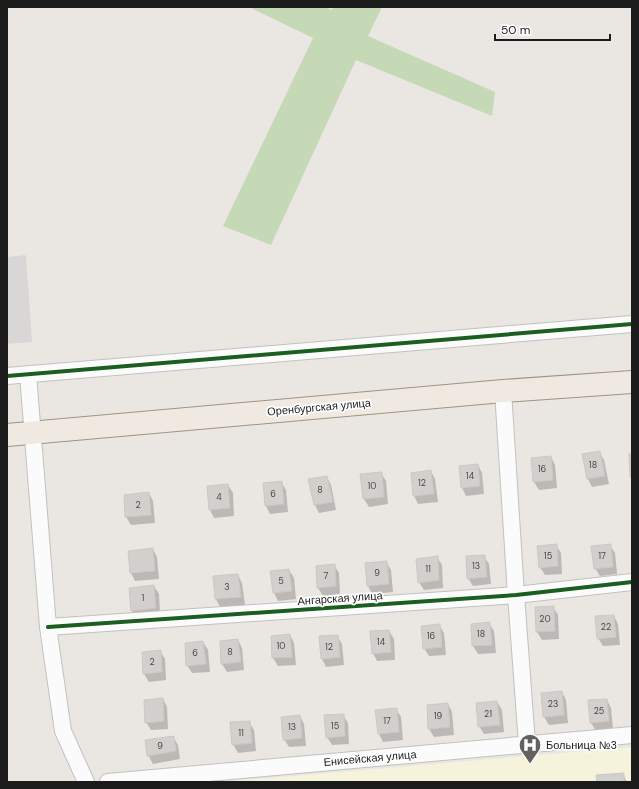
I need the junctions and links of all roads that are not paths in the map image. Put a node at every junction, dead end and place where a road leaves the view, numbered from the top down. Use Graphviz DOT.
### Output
graph roads {
  1 [pos="632,324"];
  2 [pos="28,374"];
  3 [pos="7,376"];
  4 [pos="632,382"];
  5 [pos="503,391"];
  6 [pos="33,433"];
  7 [pos="7,435"];
  8 [pos="632,582"];
  9 [pos="516,595"];
  10 [pos="48,627"];
  11 [pos="632,735"];
  12 [pos="526,744"];
  13 [pos="86,782"];
  14 [pos="108,782"];
  1 -- 2 [label="street"];
  2 -- 3 [label="street"];
  2 -- 6 [label="street"];
  4 -- 5 [label="main road, Оренбургская улица"];
  5 -- 6 [label="main road, Оренбургская улица"];
  5 -- 9 [label="street"];
  6 -- 7 [label="main road, Оренбургская улица"];
  6 -- 10 [label="street"];
  8 -- 9 [label="street, Ангарская улица"];
  9 -- 10 [label="street, Ангарская улица"];
  9 -- 12 [label="street"];
  10 -- 13 [label="street"];
  11 -- 12 [label="street, Енисейская улица"];
  12 -- 14 [label="street, Енисейская улица"];
}
